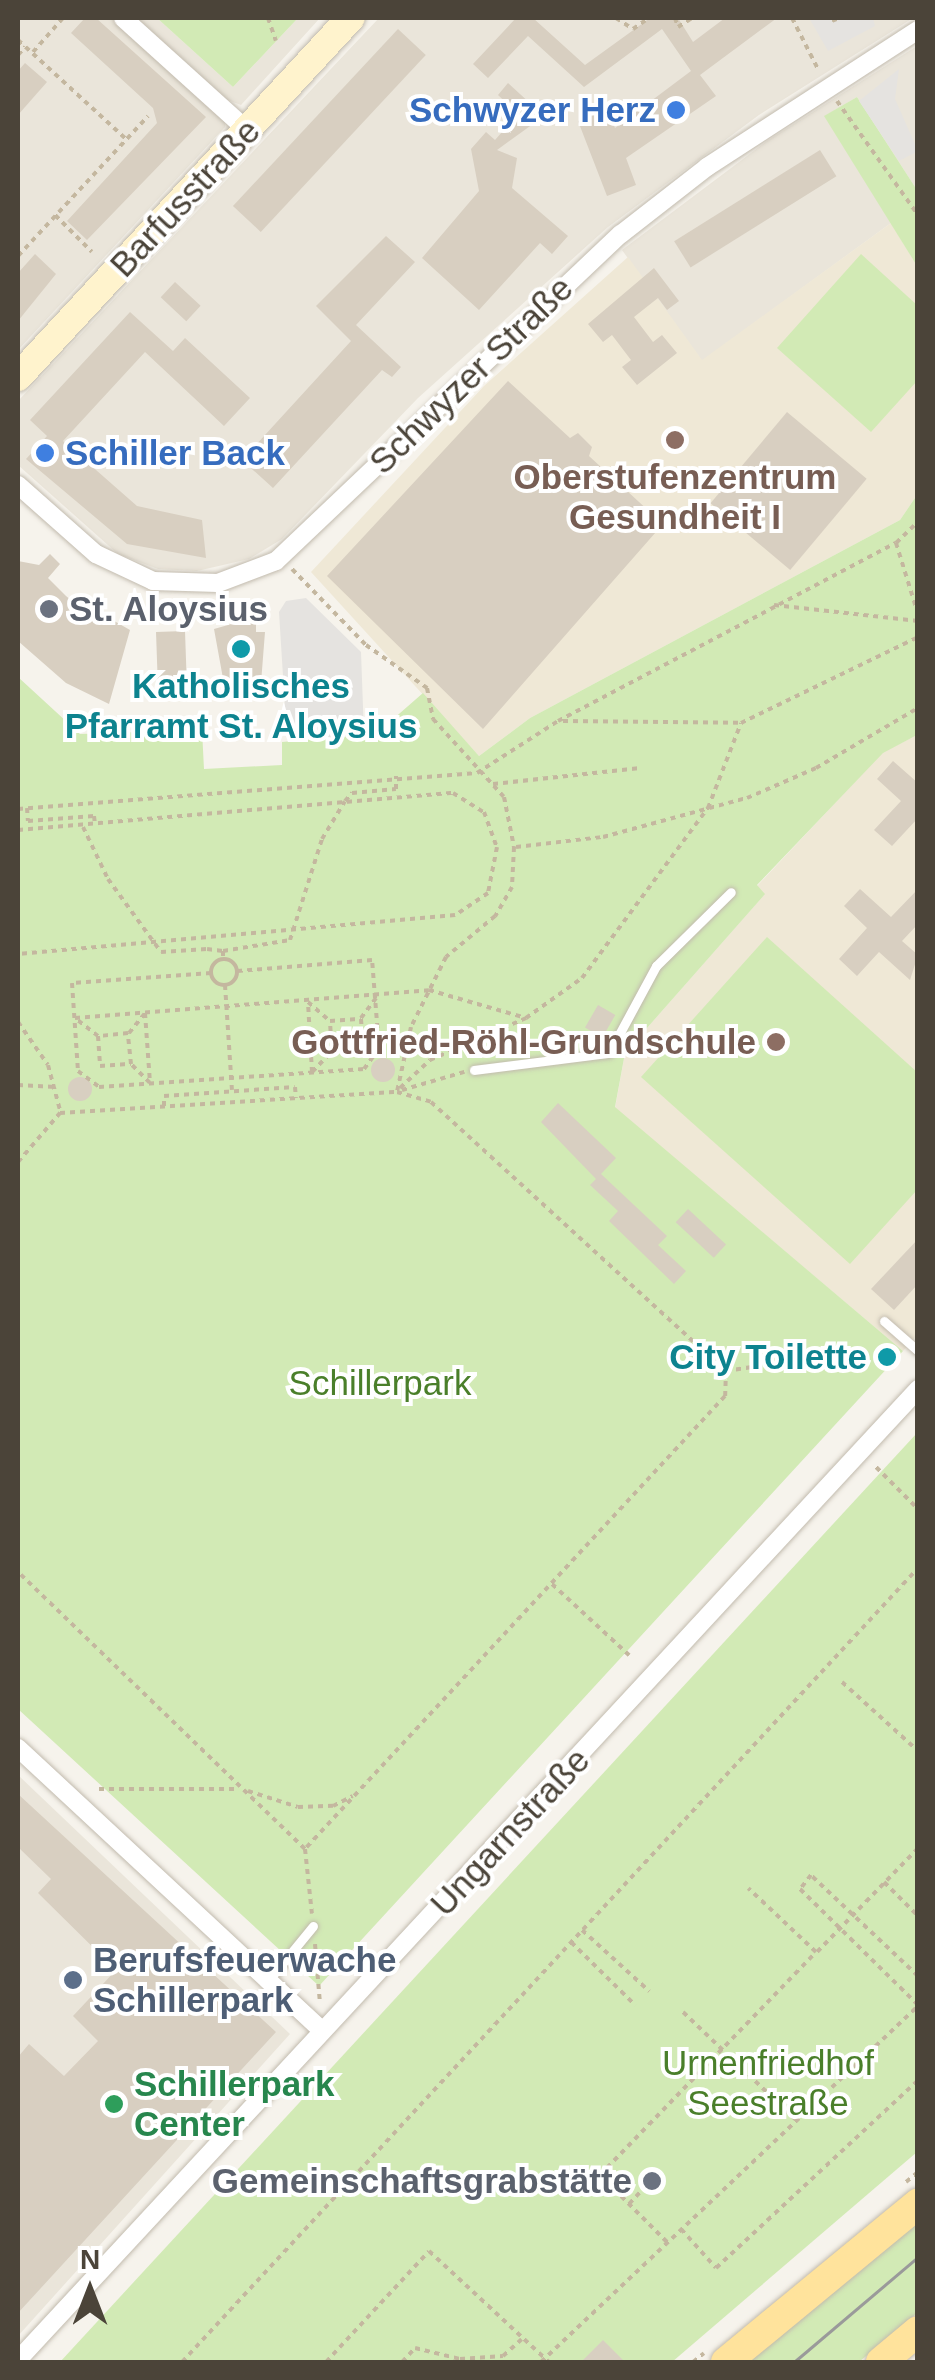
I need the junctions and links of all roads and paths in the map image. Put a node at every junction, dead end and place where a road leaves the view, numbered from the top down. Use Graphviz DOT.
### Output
graph roads {
  1 [pos="63,18"];
  2 [pos="123,18"];
  3 [pos="268,18"];
  4 [pos="351,18"];
  5 [pos="616,18"];
  6 [pos="648,18"];
  7 [pos="674,18"];
  8 [pos="692,18"];
  9 [pos="792,18"];
  10 [pos="839,18"];
  11 [pos="832,22"];
  12 [pos="918,30"];
  13 [pos="18,40"];
  14 [pos="276,41"];
  15 [pos="25,47"];
  16 [pos="32,53"];
  17 [pos="18,55"];
  18 [pos="818,69"];
  19 [pos="838,101"];
  20 [pos="148,116"];
  21 [pos="248,130"];
  22 [pos="125,139"];
  23 [pos="55,216"];
  24 [pos="918,216"];
  25 [pos="92,252"];
  26 [pos="18,256"];
  27 [pos="18,377"];
  28 [pos="18,485"];
  29 [pos="918,522"];
  30 [pos="896,543"];
  31 [pos="292,569"];
  32 [pos="774,604"];
  33 [pos="918,618"];
  34 [pos="918,638"];
  35 [pos="918,708"];
  36 [pos="558,721"];
  37 [pos="741,724"];
  38 [pos="640,768"];
  39 [pos="477,773"];
  40 [pos="396,776"];
  41 [pos="492,784"];
  42 [pos="345,802"];
  43 [pos="27,808"];
  44 [pos="708,808"];
  45 [pos="18,809"];
  46 [pos="95,824"];
  47 [pos="82,826"];
  48 [pos="18,830"];
  49 [pos="514,847"];
  50 [pos="731,892"];
  51 [pos="291,928"];
  52 [pos="160,940"];
  53 [pos="223,951"];
  54 [pos="18,954"];
  55 [pos="223,959"];
  56 [pos="237,971"];
  57 [pos="211,973"];
  58 [pos="225,986"];
  59 [pos="429,990"];
  60 [pos="376,998"];
  61 [pos="308,1002"];
  62 [pos="227,1008"];
  63 [pos="146,1013"];
  64 [pos="74,1018"];
  65 [pos="526,1018"];
  66 [pos="361,1019"];
  67 [pos="330,1020"];
  68 [pos="18,1022"];
  69 [pos="128,1033"];
  70 [pos="98,1036"];
  71 [pos="363,1049"];
  72 [pos="332,1051"];
  73 [pos="370,1053"];
  74 [pos="130,1064"];
  75 [pos="100,1066"];
  76 [pos="474,1070"];
  77 [pos="312,1072"];
  78 [pos="92,1075"];
  79 [pos="232,1078"];
  80 [pos="150,1083"];
  81 [pos="18,1085"];
  82 [pos="56,1087"];
  83 [pos="232,1091"];
  84 [pos="398,1092"];
  85 [pos="296,1098"];
  86 [pos="164,1106"];
  87 [pos="60,1112"];
  88 [pos="18,1162"];
  89 [pos="884,1321"];
  90 [pos="918,1351"];
  91 [pos="842,1353"];
  92 [pos="726,1371"];
  93 [pos="918,1389"];
  94 [pos="876,1467"];
  95 [pos="918,1509"];
  96 [pos="918,1568"];
  97 [pos="18,1572"];
  98 [pos="551,1583"];
  99 [pos="629,1656"];
  100 [pos="842,1682"];
  101 [pos="18,1748"];
  102 [pos="917,1748"];
  103 [pos="99,1789"];
  104 [pos="242,1789"];
  105 [pos="357,1794"];
  106 [pos="918,1848"];
  107 [pos="884,1882"];
  108 [pos="748,1888"];
  109 [pos="853,1915"];
  110 [pos="918,1916"];
  111 [pos="313,1926"];
  112 [pos="840,1928"];
  113 [pos="582,1930"];
  114 [pos="571,1942"];
  115 [pos="816,1952"];
  116 [pos="918,1976"];
  117 [pos="268,1981"];
  118 [pos="650,1991"];
  119 [pos="635,2005"];
  120 [pos="918,2006"];
  121 [pos="683,2012"];
  122 [pos="321,2030"];
  123 [pos="722,2050"];
  124 [pos="918,2080"];
  125 [pos="796,2120"];
  126 [pos="652,2179"];
  127 [pos="629,2204"];
  128 [pos="918,2204"];
  129 [pos="680,2229"];
  130 [pos="667,2242"];
  131 [pos="918,2331"];
  132 [pos="523,2338"];
  133 [pos="18,2360"];
  134 [pos="545,2361"];
  135 [pos="182,2362"];
  136 [pos="326,2362"];
  137 [pos="402,2362"];
  138 [pos="726,2362"];
  139 [pos="881,2362"];
  1 -- 16 [label="path"];
  2 -- 21 [label="street"];
  3 -- 14 [label="path"];
  4 -- 21 [label="main road, Barfusstraße"];
  5 -- 6 [label="path"];
  7 -- 8 [label="path"];
  9 -- 18 [label="path"];
  10 -- 11 [label="path"];
  12 -- 28 [label="street, Schwyzer Straße"];
  13 -- 15 [label="path"];
  15 -- 16 [label="path"];
  15 -- 17 [label="path"];
  16 -- 22 [label="path"];
  19 -- 24 [label="path"];
  20 -- 22 [label="path"];
  21 -- 27 [label="main road, Barfusstraße"];
  22 -- 23 [label="path"];
  23 -- 25 [label="path"];
  23 -- 26 [label="path"];
  29 -- 30 [label="path"];
  30 -- 32 [label="path"];
  30 -- 33 [label="path"];
  31 -- 39 [label="path"];
  32 -- 33 [label="path"];
  32 -- 36 [label="path"];
  34 -- 37 [label="path"];
  35 -- 44 [label="path"];
  36 -- 37 [label="path"];
  36 -- 39 [label="path"];
  37 -- 44 [label="path"];
  38 -- 41 [label="path"];
  39 -- 40 [label="path"];
  39 -- 41 [label="path"];
  40 -- 42 [label="path"];
  40 -- 43 [label="path"];
  41 -- 49 [label="path"];
  42 -- 46 [label="path"];
  42 -- 51 [label="path"];
  42 -- 51 [label="path"];
  43 -- 45 [label="path"];
  43 -- 46 [label="path"];
  44 -- 49 [label="path"];
  44 -- 65 [label="path"];
  46 -- 47 [label="path"];
  47 -- 48 [label="path"];
  47 -- 52 [label="path"];
  49 -- 59 [label="path"];
  50 -- 76 [label="lane"];
  51 -- 52 [label="path"];
  51 -- 53 [label="path"];
  52 -- 53 [label="path"];
  52 -- 54 [label="path"];
  53 -- 55 [label="path"];
  55 -- 56 [label="path"];
  55 -- 57 [label="path"];
  56 -- 58 [label="path"];
  56 -- 60 [label="path"];
  57 -- 58 [label="path"];
  57 -- 64 [label="path"];
  58 -- 62 [label="path"];
  59 -- 60 [label="path"];
  59 -- 65 [label="path"];
  59 -- 84 [label="path"];
  60 -- 61 [label="path"];
  60 -- 66 [label="path"];
  60 -- 73 [label="path"];
  61 -- 62 [label="path"];
  61 -- 67 [label="path"];
  61 -- 77 [label="path"];
  62 -- 63 [label="path"];
  62 -- 79 [label="path"];
  63 -- 64 [label="path"];
  63 -- 69 [label="path"];
  63 -- 80 [label="path"];
  64 -- 70 [label="path"];
  64 -- 78 [label="path"];
  65 -- 84 [label="path"];
  66 -- 67 [label="path"];
  66 -- 71 [label="path"];
  67 -- 72 [label="path"];
  68 -- 82 [label="path"];
  69 -- 70 [label="path"];
  69 -- 74 [label="path"];
  70 -- 75 [label="path"];
  71 -- 72 [label="path"];
  71 -- 73 [label="path"];
  72 -- 77 [label="path"];
  73 -- 77 [label="path"];
  74 -- 75 [label="path"];
  74 -- 80 [label="path"];
  75 -- 78 [label="path"];
  76 -- 84 [label="path"];
  77 -- 79 [label="path"];
  78 -- 80 [label="path"];
  79 -- 80 [label="path"];
  79 -- 83 [label="path"];
  81 -- 82 [label="path"];
  82 -- 87 [label="path"];
  83 -- 85 [label="path"];
  83 -- 86 [label="path"];
  84 -- 85 [label="path"];
  84 -- 92 [label="path"];
  85 -- 86 [label="path"];
  86 -- 87 [label="path"];
  87 -- 88 [label="path"];
  89 -- 90 [label="lane"];
  91 -- 92 [label="path"];
  92 -- 98 [label="path"];
  93 -- 122 [label="street, Ungarnstraße"];
  94 -- 95 [label="path"];
  96 -- 113 [label="path"];
  97 -- 104 [label="path"];
  98 -- 99 [label="path"];
  98 -- 105 [label="path"];
  100 -- 102 [label="path"];
  101 -- 117 [label="street"];
  103 -- 104 [label="path"];
  104 -- 105 [label="path"];
  104 -- 105 [label="path"];
  106 -- 107 [label="path"];
  107 -- 109 [label="path"];
  107 -- 110 [label="path"];
  108 -- 115 [label="path"];
  109 -- 112 [label="path"];
  109 -- 112 [label="path"];
  109 -- 116 [label="path"];
  111 -- 117 [label="lane"];
  112 -- 115 [label="path"];
  112 -- 120 [label="path"];
  113 -- 114 [label="path"];
  113 -- 118 [label="path"];
  114 -- 119 [label="path"];
  114 -- 135 [label="path"];
  115 -- 123 [label="path"];
  117 -- 122 [label="street"];
  120 -- 125 [label="path"];
  121 -- 123 [label="path"];
  122 -- 133 [label="street, Ungarnstraße"];
  123 -- 125 [label="path"];
  123 -- 127 [label="path"];
  124 -- 129 [label="path"];
  125 -- 129 [label="path"];
  126 -- 127 [label="path"];
  127 -- 130 [label="path"];
  128 -- 138 [label="main road"];
  129 -- 130 [label="path"];
  130 -- 134 [label="path"];
  131 -- 139 [label="main road"];
  132 -- 134 [label="path"];
  132 -- 136 [label="path"];
  132 -- 137 [label="path"];
}
